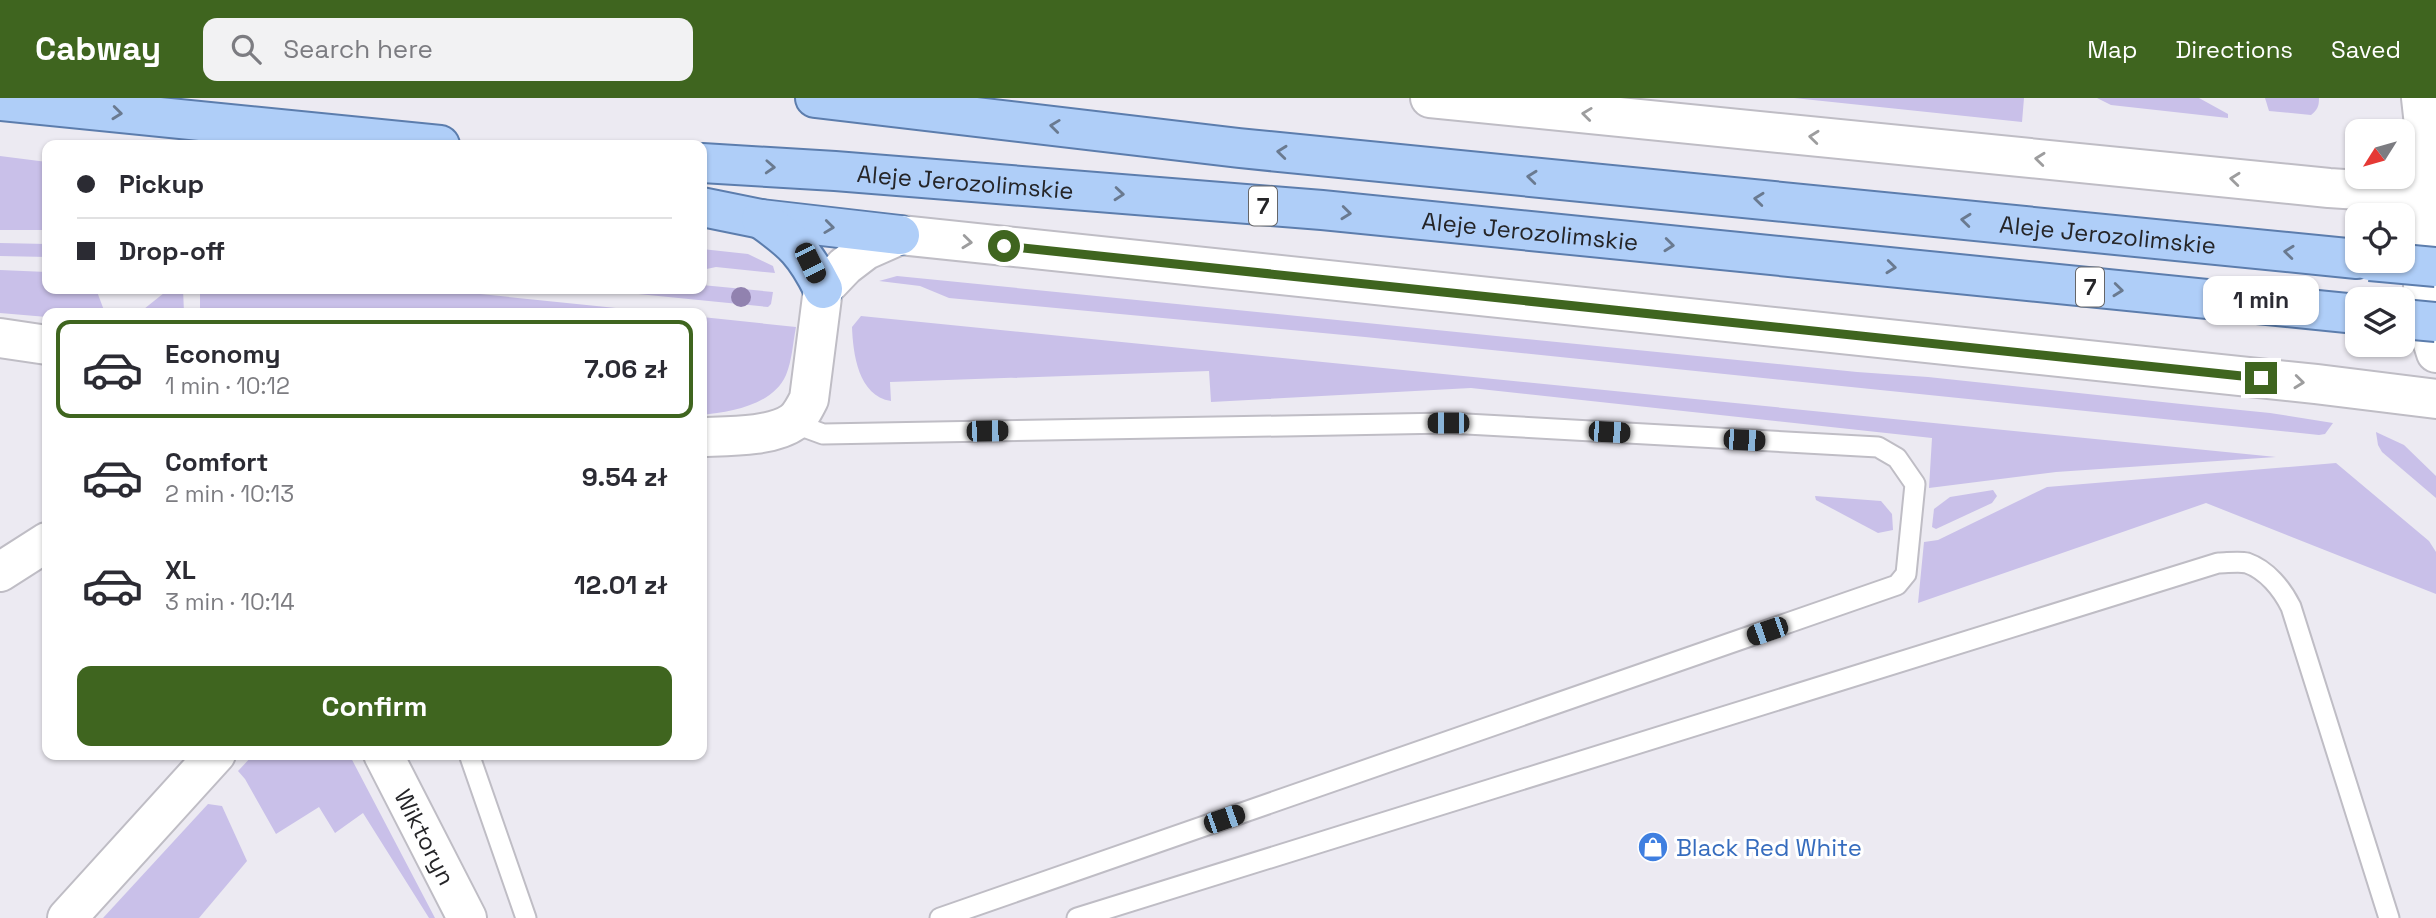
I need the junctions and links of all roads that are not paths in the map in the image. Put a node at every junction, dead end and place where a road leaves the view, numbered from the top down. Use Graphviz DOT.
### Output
graph roads {
  1 [pos="815,98"];
  2 [pos="1430,98"];
  3 [pos="2421,98"];
  4 [pos="0,102"];
  5 [pos="389,140"];
  6 [pos="707,163"];
  7 [pos="2431,195"];
  8 [pos="707,208"];
  9 [pos="761,219"];
  10 [pos="900,235"];
  11 [pos="2345,258"];
  12 [pos="2415,265"];
  13 [pos="2436,267"];
  14 [pos="823,289"];
  15 [pos="2345,313"];
  16 [pos="2415,320"];
  17 [pos="2436,322"];
  18 [pos="0,338"];
  19 [pos="42,344"];
  20 [pos="2436,353"];
  21 [pos="2436,400"];
  22 [pos="793,423"];
  23 [pos="707,438"];
  24 [pos="42,545"];
  25 [pos="0,572"];
  26 [pos="211,760"];
  27 [pos="386,760"];
  28 [pos="471,760"];
  29 [pos="66,918"];
  30 [pos="467,918"];
  31 [pos="526,918"];
  32 [pos="940,918"];
  33 [pos="1077,918"];
  34 [pos="2389,918"];
  11 -- 1 [label="main road, Aleje Jerozolimskie / 7, one-way"];
  7 -- 2 [label="street, one-way"];
  3 -- 7 [label="street"];
  4 -- 5 [label="main road, one-way"];
  6 -- 15 [label="main road, Aleje Jerozolimskie / 7, one-way"];
  7 -- 20 [label="street"];
  8 -- 9 [label="main road"];
  9 -- 10 [label="main road, one-way"];
  9 -- 14 [label="main road"];
  10 -- 14 [label="street"];
  10 -- 21 [label="street, one-way"];
  12 -- 13 [label="main road, bridge"];
  14 -- 22 [label="street"];
  16 -- 17 [label="main road, bridge"];
  18 -- 19 [label="street"];
  22 -- 23 [label="street"];
  22 -- 32 [label="lane"];
  24 -- 25 [label="street"];
  26 -- 29 [label="street"];
  27 -- 30 [label="street, Wiktoryn"];
  28 -- 31 [label="lane"];
  33 -- 34 [label="lane"];
}
